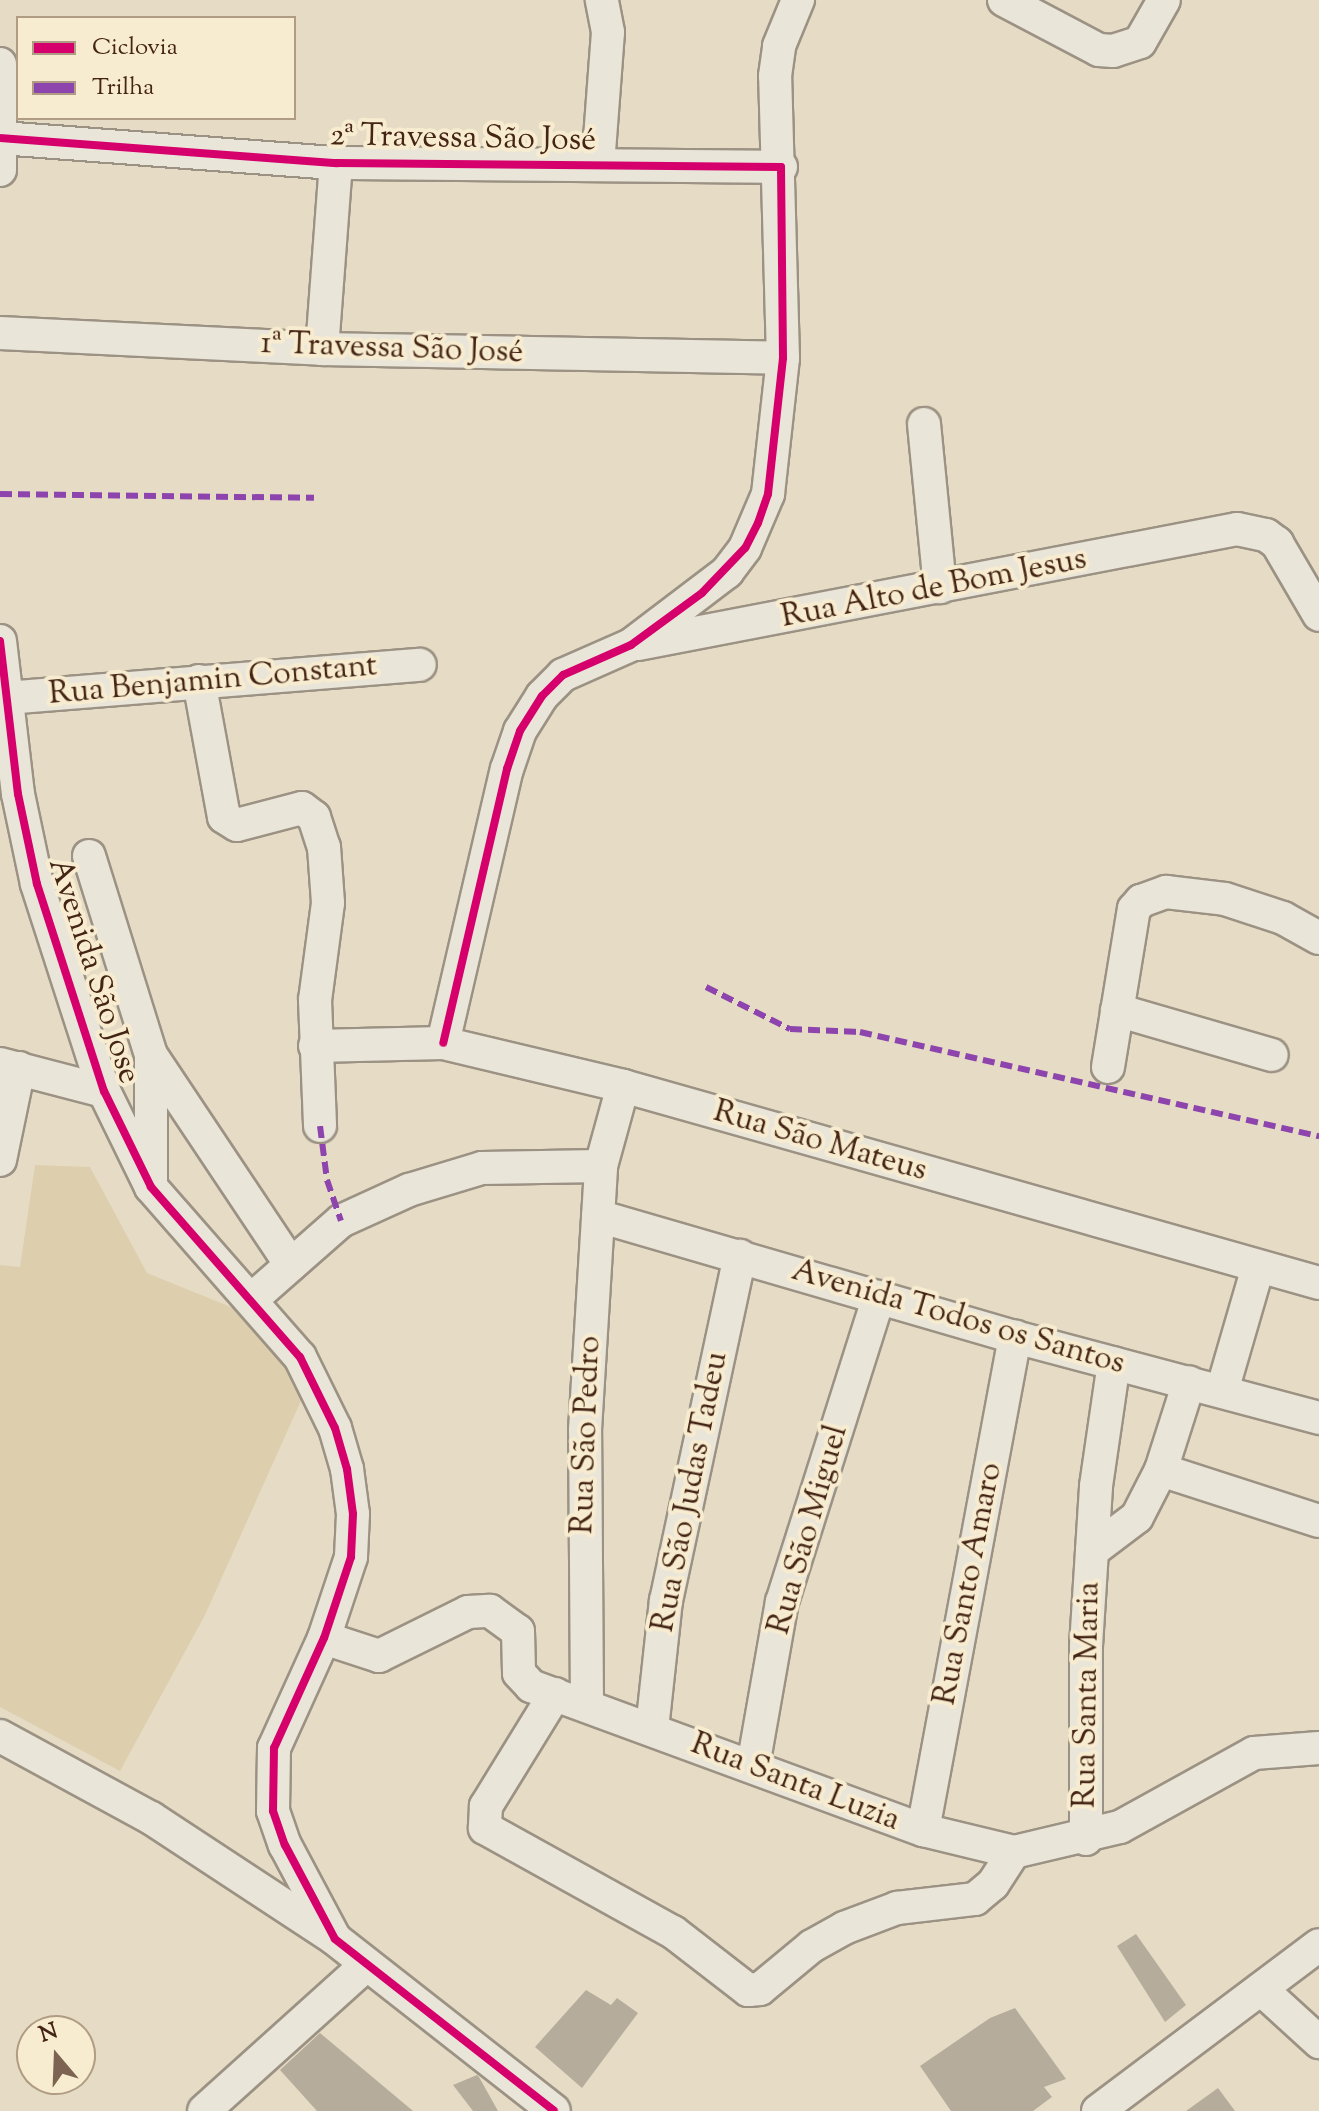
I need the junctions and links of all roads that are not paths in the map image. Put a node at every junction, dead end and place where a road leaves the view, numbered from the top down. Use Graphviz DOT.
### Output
graph roads {
  1 [pos="602,0"];
  2 [pos="798,0"];
  3 [pos="1004,0"];
  4 [pos="1164,0"];
  5 [pos="0,77"];
  6 [pos="1,138"];
  7 [pos="336,163"];
  8 [pos="598,165"];
  9 [pos="781,167"];
  10 [pos="0,170"];
  11 [pos="0,333"];
  12 [pos="322,349"];
  13 [pos="783,358"];
  14 [pos="924,424"];
  15 [pos="940,587"];
  16 [pos="1319,615"];
  17 [pos="0,641"];
  18 [pos="631,645"];
  19 [pos="420,665"];
  20 [pos="199,681"];
  21 [pos="6,698"];
  22 [pos="9,796"];
  23 [pos="89,856"];
  24 [pos="1319,938"];
  25 [pos="1117,1010"];
  26 [pos="443,1043"];
  27 [pos="315,1046"];
  28 [pos="151,1055"];
  29 [pos="1272,1055"];
  30 [pos="9,1066"];
  31 [pos="1108,1067"];
  32 [pos="623,1086"];
  33 [pos="104,1091"];
  34 [pos="320,1126"];
  35 [pos="0,1160"];
  36 [pos="601,1166"];
  37 [pos="151,1187"];
  38 [pos="598,1216"];
  39 [pos="740,1256"];
  40 [pos="291,1265"];
  41 [pos="1258,1267"];
  42 [pos="1319,1283"];
  43 [pos="879,1297"];
  44 [pos="251,1300"];
  45 [pos="1015,1337"];
  46 [pos="1114,1363"];
  47 [pos="1189,1382"];
  48 [pos="1222,1391"];
  49 [pos="1319,1418"];
  50 [pos="1161,1470"];
  51 [pos="1319,1521"];
  52 [pos="1092,1551"];
  53 [pos="324,1638"];
  54 [pos="555,1694"];
  55 [pos="587,1705"];
  56 [pos="652,1729"];
  57 [pos="0,1736"];
  58 [pos="1319,1748"];
  59 [pos="753,1766"];
  60 [pos="923,1830"];
  61 [pos="1086,1839"];
  62 [pos="1014,1852"];
  63 [pos="335,1939"];
  64 [pos="1319,1945"];
  65 [pos="366,1965"];
  66 [pos="1261,1989"];
  67 [pos="1319,2042"];
  68 [pos="505,2074"];
  69 [pos="204,2111"];
  70 [pos="520,2111"];
  71 [pos="554,2111"];
  72 [pos="1098,2111"];
  1 -- 8 [label="street"];
  2 -- 9 [label="street"];
  3 -- 4 [label="street"];
  5 -- 6 [label="street"];
  6 -- 7 [label="street, 2ª Travessa São José"];
  6 -- 10 [label="street"];
  7 -- 8 [label="street, 2ª Travessa São José"];
  7 -- 12 [label="street"];
  8 -- 9 [label="street, 2ª Travessa São José"];
  9 -- 13 [label="street"];
  11 -- 12 [label="street, 1ª Travessa São José"];
  12 -- 13 [label="street, 1ª Travessa São José"];
  13 -- 18 [label="street"];
  14 -- 15 [label="street"];
  15 -- 16 [label="street, Rua Alto de Bom Jesus"];
  15 -- 18 [label="street, Rua Alto de Bom Jesus"];
  17 -- 21 [label="street, Avenida São Jose"];
  18 -- 26 [label="street"];
  19 -- 20 [label="street, Rua Benjamin Constant"];
  20 -- 21 [label="street, Rua Benjamin Constant"];
  20 -- 27 [label="street"];
  21 -- 22 [label="street, Avenida São Jose"];
  22 -- 33 [label="street, Avenida São Jose"];
  23 -- 28 [label="street"];
  24 -- 25 [label="street"];
  25 -- 29 [label="street"];
  25 -- 31 [label="street"];
  26 -- 27 [label="street, Rua São Mateus"];
  26 -- 32 [label="street, Rua São Mateus"];
  27 -- 34 [label="street"];
  28 -- 37 [label="street"];
  28 -- 40 [label="street"];
  30 -- 33 [label="street"];
  30 -- 35 [label="street"];
  32 -- 36 [label="street, Rua São Pedro"];
  32 -- 41 [label="street, Rua São Mateus"];
  33 -- 37 [label="street, Avenida São Jose"];
  36 -- 38 [label="street, Rua São Pedro"];
  36 -- 40 [label="street"];
  37 -- 44 [label="street, Avenida São Jose"];
  38 -- 39 [label="street, Avenida Todos os Santos"];
  38 -- 55 [label="street, Rua São Pedro"];
  39 -- 43 [label="street, Avenida Todos os Santos"];
  39 -- 56 [label="street, Rua São Judas Tadeu"];
  40 -- 44 [label="street"];
  41 -- 42 [label="street, Rua São Mateus"];
  41 -- 48 [label="street"];
  43 -- 45 [label="street, Avenida Todos os Santos"];
  43 -- 59 [label="street, Rua São Miguel"];
  44 -- 53 [label="street, Avenida São Jose"];
  45 -- 46 [label="street, Avenida Todos os Santos"];
  45 -- 60 [label="street, Rua Santo Amaro"];
  46 -- 47 [label="street, Avenida Todos os Santos"];
  46 -- 52 [label="street, Rua Santa Maria"];
  47 -- 48 [label="street, Avenida Todos os Santos"];
  47 -- 50 [label="street"];
  48 -- 49 [label="street, Avenida Todos os Santos"];
  50 -- 51 [label="street"];
  50 -- 52 [label="street"];
  52 -- 61 [label="street, Rua Santa Maria"];
  53 -- 54 [label="street, Rua Santa Luzia"];
  53 -- 63 [label="street, Avenida São Jose"];
  54 -- 55 [label="street, Rua Santa Luzia"];
  54 -- 62 [label="street"];
  55 -- 56 [label="street, Rua Santa Luzia"];
  56 -- 59 [label="street, Rua Santa Luzia"];
  57 -- 63 [label="street"];
  58 -- 61 [label="street, Rua Santa Luzia"];
  59 -- 60 [label="street, Rua Santa Luzia"];
  60 -- 62 [label="street, Rua Santa Luzia"];
  61 -- 62 [label="street, Rua Santa Luzia"];
  63 -- 65 [label="street, Avenida São Jose"];
  64 -- 66 [label="street"];
  65 -- 68 [label="street, Avenida São Jose"];
  65 -- 69 [label="street"];
  66 -- 67 [label="street"];
  66 -- 72 [label="street"];
  68 -- 70 [label="street"];
  68 -- 71 [label="street, Avenida São Jose"];
}
